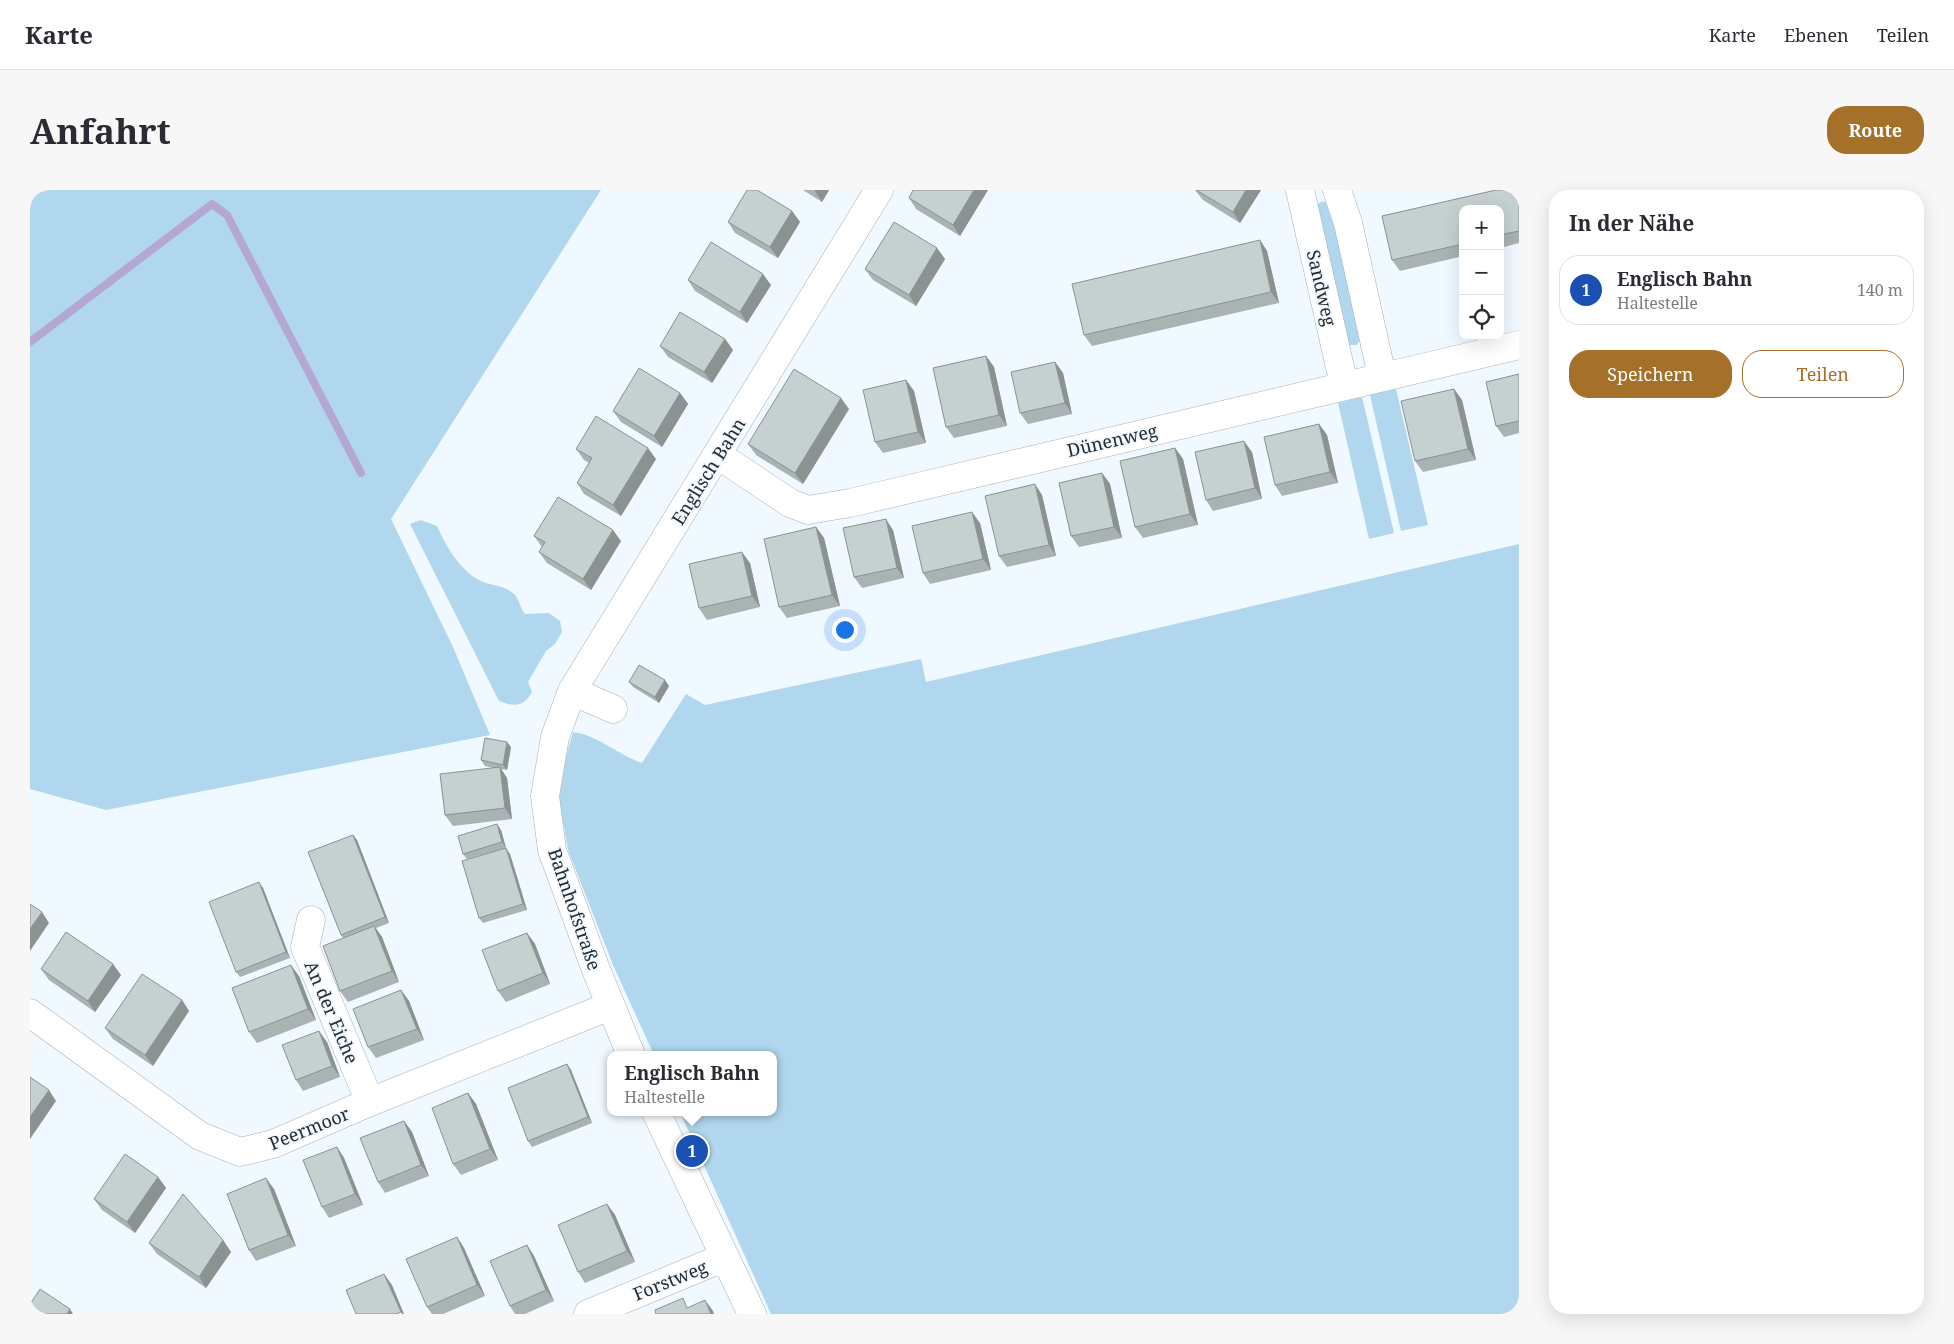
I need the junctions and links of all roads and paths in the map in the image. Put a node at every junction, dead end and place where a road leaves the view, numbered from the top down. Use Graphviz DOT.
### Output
graph roads {
  1 [pos="879,190"];
  2 [pos="1303,190"];
  3 [pos="1337,190"];
  4 [pos="1519,345"];
  5 [pos="1382,376"];
  6 [pos="1344,385"];
  7 [pos="718,455"];
  8 [pos="572,691"];
  9 [pos="612,709"];
  10 [pos="551,758"];
  11 [pos="311,920"];
  12 [pos="610,1006"];
  13 [pos="30,1013"];
  14 [pos="629,1051"];
  15 [pos="370,1102"];
  16 [pos="658,1116"];
  17 [pos="725,1257"];
  18 [pos="588,1314"];
  19 [pos="752,1314"];
  1 -- 7 [label="street, Englisch Bahn"];
  2 -- 6 [label="street, Sandweg"];
  3 -- 5 [label="street"];
  4 -- 5 [label="street, Dünenweg"];
  5 -- 6 [label="street, Dünenweg"];
  6 -- 7 [label="street, Dünenweg"];
  7 -- 8 [label="street, Englisch Bahn"];
  8 -- 9 [label="street"];
  8 -- 10 [label="street, Englisch Bahn"];
  10 -- 12 [label="street, Bahnhofstraße"];
  11 -- 15 [label="street, An der Eiche"];
  12 -- 14 [label="street, Bahnhofstraße"];
  12 -- 15 [label="street, Peermoor"];
  13 -- 15 [label="street, Peermoor"];
  16 -- 17 [label="street"];
  17 -- 18 [label="street, Forstweg"];
  17 -- 19 [label="street"];
}
